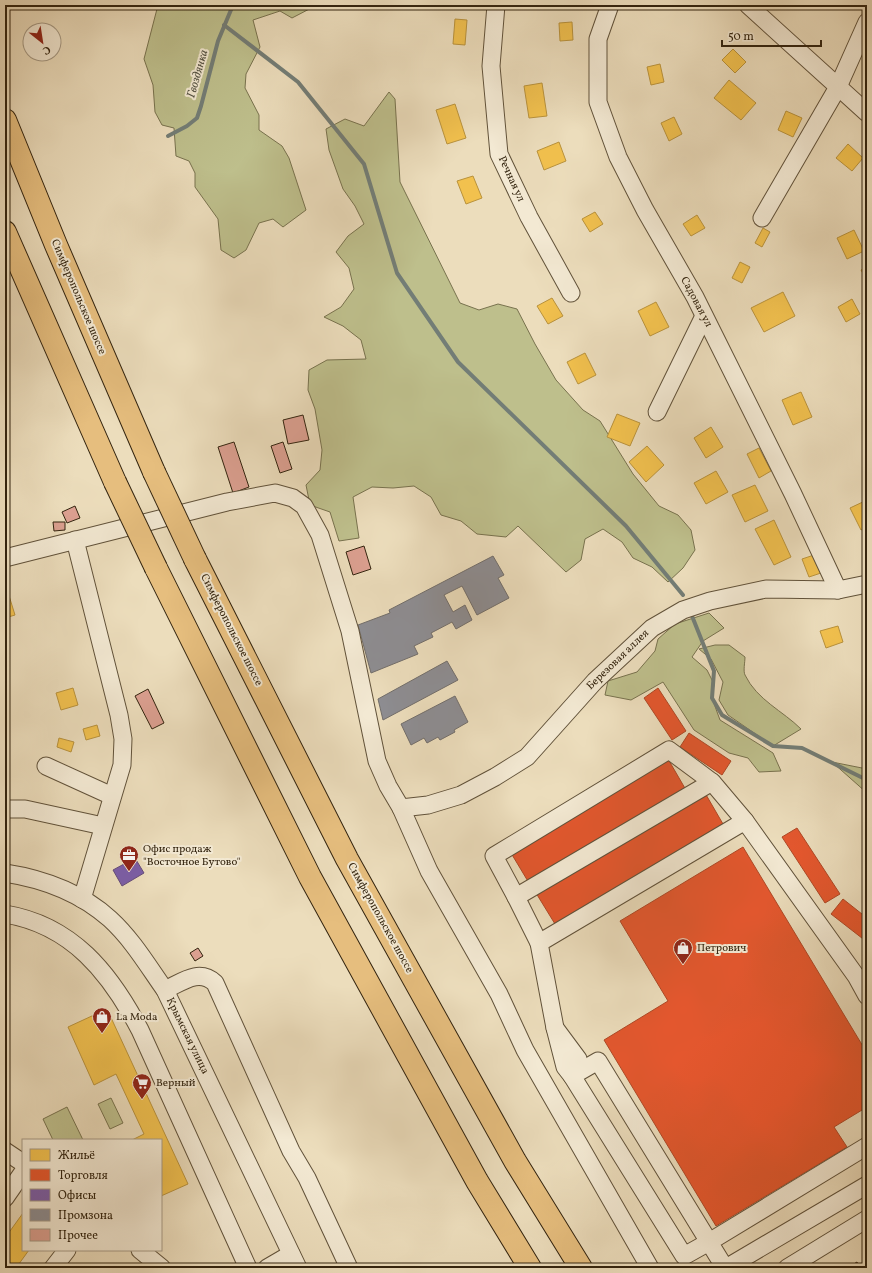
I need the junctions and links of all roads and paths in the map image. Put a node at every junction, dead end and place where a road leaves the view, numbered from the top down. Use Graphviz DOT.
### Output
graph roads {
  1 [pos="496,5"];
  2 [pos="610,5"];
  3 [pos="748,5"];
  4 [pos="867,22"];
  5 [pos="838,87"];
  6 [pos="867,113"];
  7 [pos="5,120"];
  8 [pos="762,218"];
  9 [pos="5,232"];
  10 [pos="571,293"];
  11 [pos="704,316"];
  12 [pos="657,412"];
  13 [pos="75,540"];
  14 [pos="5,558"];
  15 [pos="867,584"];
  16 [pos="838,590"];
  17 [pos="46,766"];
  18 [pos="712,782"];
  19 [pos="112,796"];
  20 [pos="401,808"];
  21 [pos="5,809"];
  22 [pos="745,821"];
  23 [pos="103,826"];
  24 [pos="5,873"];
  25 [pos="516,897"];
  26 [pos="82,899"];
  27 [pos="5,914"];
  28 [pos="539,943"];
  29 [pos="165,990"];
  30 [pos="867,996"];
  31 [pos="572,1076"];
  32 [pos="867,1146"];
  33 [pos="5,1151"];
  34 [pos="22,1162"];
  35 [pos="22,1173"];
  36 [pos="867,1184"];
  37 [pos="5,1198"];
  38 [pos="867,1218"];
  39 [pos="709,1242"];
  40 [pos="66,1251"];
  41 [pos="141,1251"];
  42 [pos="294,1261"];
  43 [pos="54,1268"];
  44 [pos="162,1268"];
  45 [pos="248,1268"];
  46 [pos="267,1268"];
  47 [pos="349,1268"];
  48 [pos="530,1268"];
  49 [pos="580,1268"];
  50 [pos="650,1268"];
  51 [pos="726,1268"];
  52 [pos="787,1268"];
  1 -- 10 [label="street, Речная ул"];
  2 -- 11 [label="street, Садовая ул"];
  3 -- 5 [label="street"];
  4 -- 5 [label="street"];
  5 -- 6 [label="street"];
  5 -- 8 [label="street"];
  7 -- 49 [label="highway, Симферопольское шоссе, bridge"];
  9 -- 48 [label="highway, bridge"];
  11 -- 12 [label="street"];
  11 -- 16 [label="street, Садовая ул"];
  13 -- 14 [label="street"];
  13 -- 19 [label="street"];
  13 -- 20 [label="street"];
  15 -- 16 [label="street, Березовая аллея"];
  16 -- 20 [label="street, Березовая аллея"];
  17 -- 19 [label="street"];
  18 -- 22 [label="street"];
  18 -- 25 [label="street"];
  18 -- 25 [label="street"];
  19 -- 23 [label="street"];
  20 -- 50 [label="street"];
  21 -- 23 [label="street"];
  22 -- 28 [label="street"];
  22 -- 30 [label="street"];
  23 -- 26 [label="street"];
  24 -- 26 [label="street, Крымская улица"];
  25 -- 28 [label="street"];
  26 -- 29 [label="street, Крымская улица"];
  27 -- 45 [label="street"];
  28 -- 31 [label="street"];
  29 -- 42 [label="street, Крымская улица"];
  29 -- 47 [label="street"];
  31 -- 39 [label="street"];
  31 -- 39 [label="street"];
  32 -- 39 [label="street"];
  33 -- 34 [label="street"];
  35 -- 37 [label="street"];
  36 -- 51 [label="street"];
  38 -- 52 [label="street"];
  39 -- 51 [label="street"];
  40 -- 43 [label="street"];
  41 -- 44 [label="street"];
  42 -- 46 [label="street"];
}
